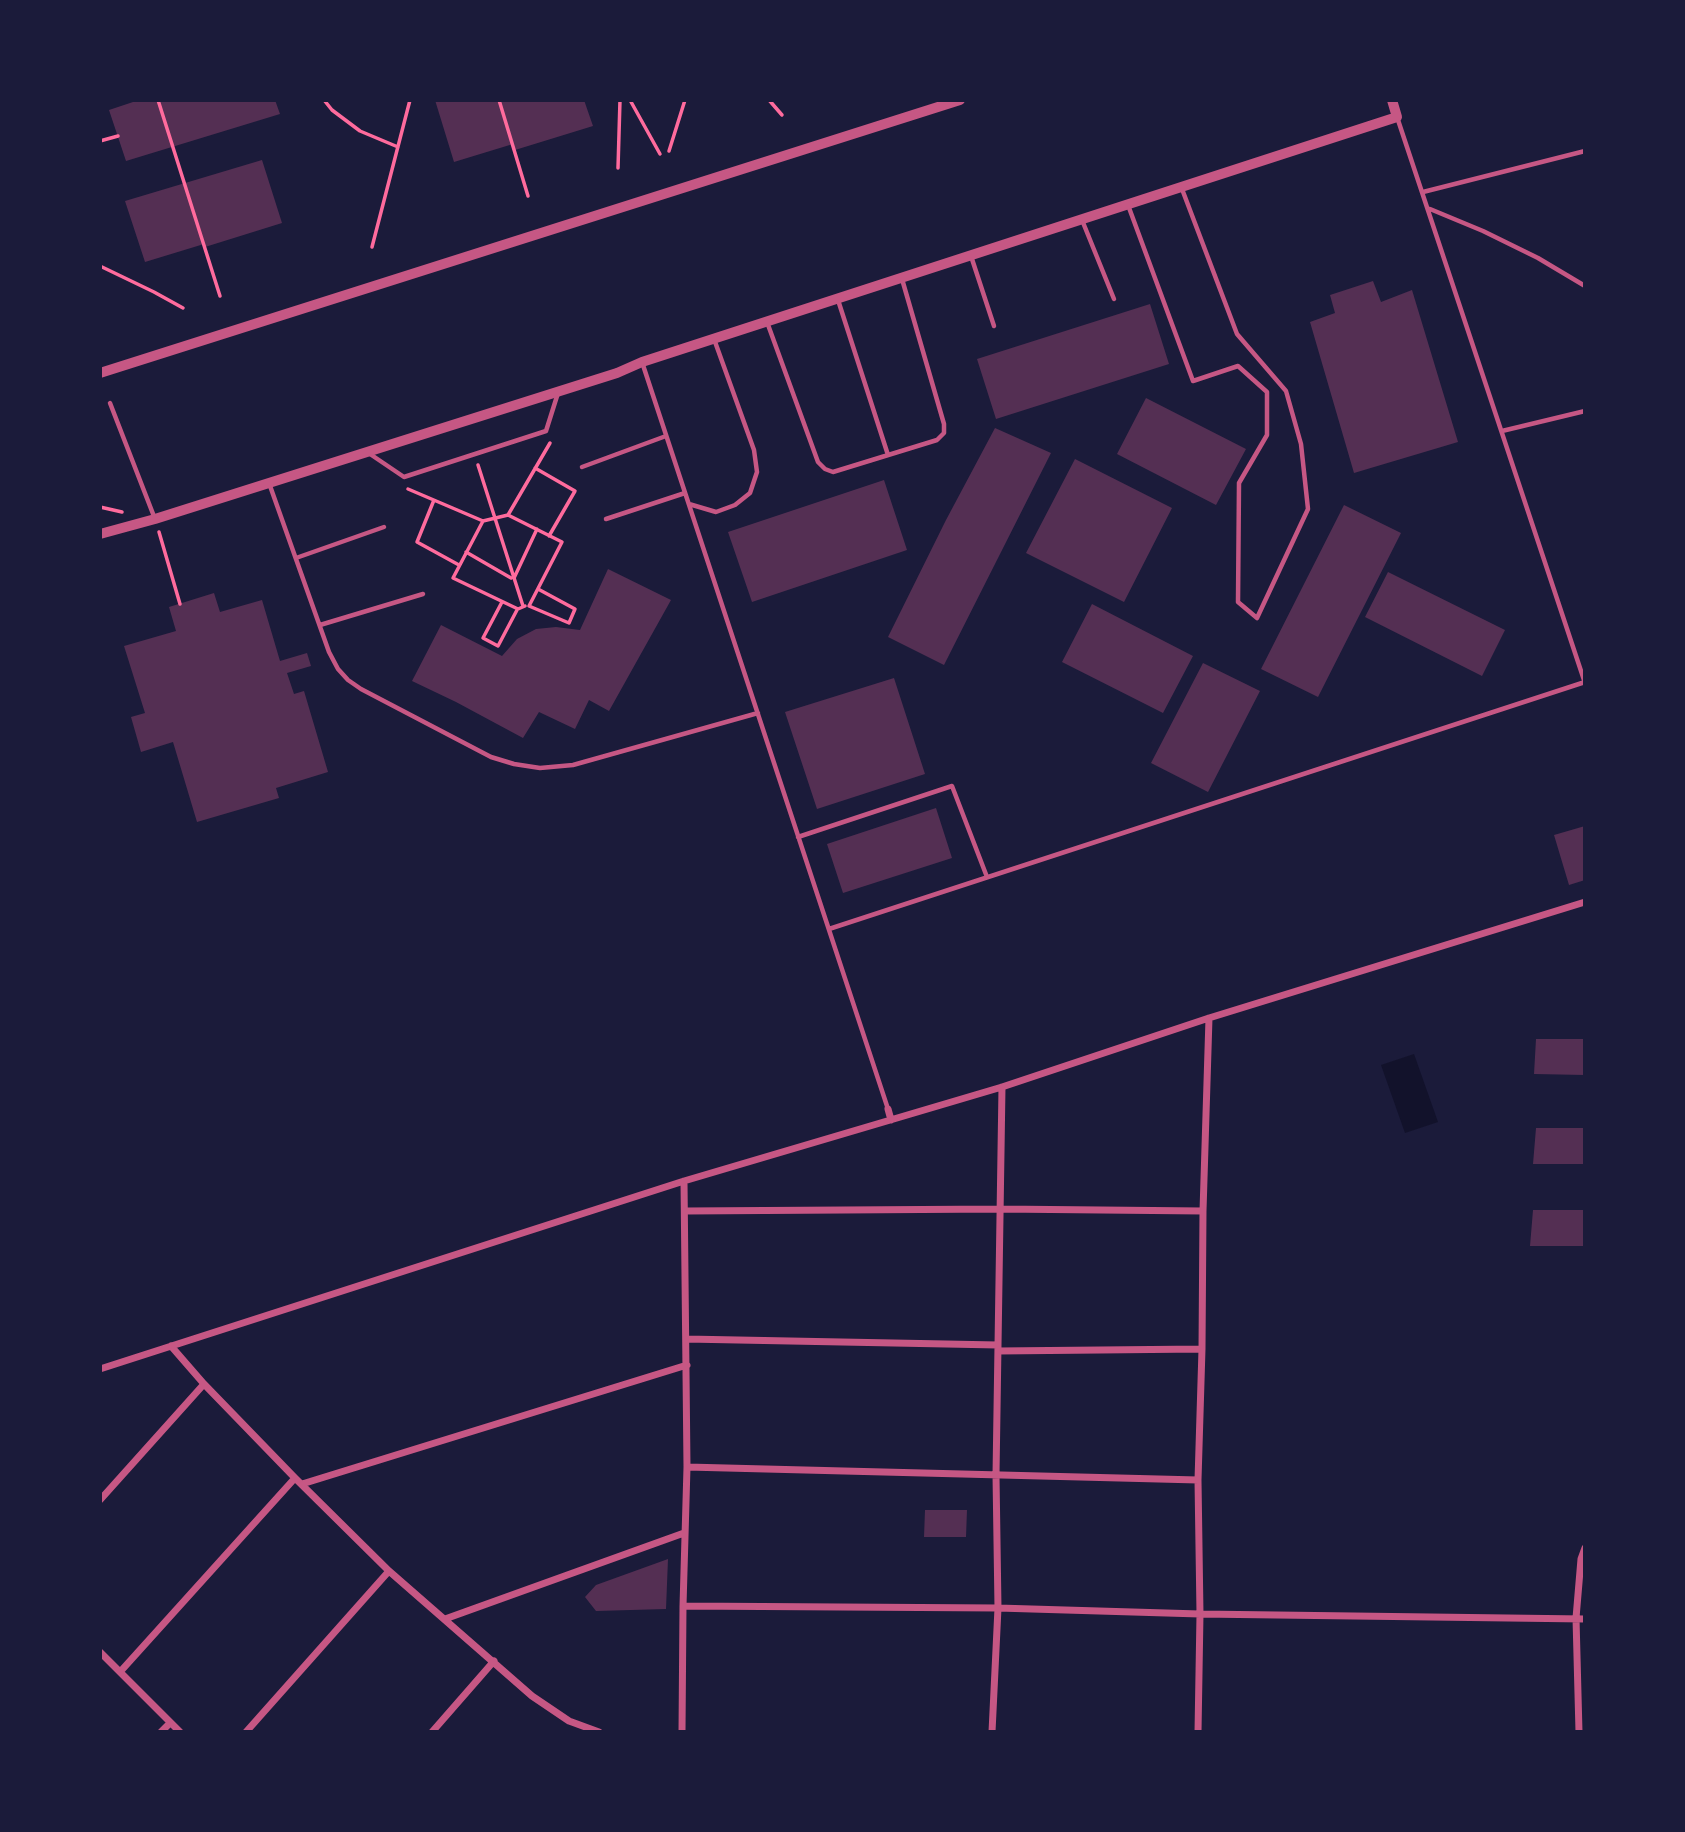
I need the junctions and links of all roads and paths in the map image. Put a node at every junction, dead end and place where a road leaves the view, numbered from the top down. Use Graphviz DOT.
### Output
graph roads {
  1 [pos="158,100"];
  2 [pos="324,100"];
  3 [pos="411,100"];
  4 [pos="499,100"];
  5 [pos="620,100"];
  6 [pos="629,100"];
  7 [pos="685,100"];
  8 [pos="769,100"];
  9 [pos="960,100"];
  10 [pos="1392,100"];
  11 [pos="782,115"];
  12 [pos="1397,117"];
  13 [pos="118,136"];
  14 [pos="100,141"];
  15 [pos="398,147"];
  16 [pos="1585,150"];
  17 [pos="669,151"];
  18 [pos="660,154"];
  19 [pos="618,168"];
  20 [pos="1181,187"];
  21 [pos="1423,192"];
  22 [pos="528,196"];
  23 [pos="1128,204"];
  24 [pos="1429,209"];
  25 [pos="1082,219"];
  26 [pos="372,247"];
  27 [pos="971,255"];
  28 [pos="100,266"];
  29 [pos="902,278"];
  30 [pos="1585,285"];
  31 [pos="220,296"];
  32 [pos="837,299"];
  33 [pos="1114,299"];
  34 [pos="183,308"];
  35 [pos="767,322"];
  36 [pos="994,326"];
  37 [pos="714,339"];
  38 [pos="642,362"];
  39 [pos="100,373"];
  40 [pos="559,391"];
  41 [pos="110,403"];
  42 [pos="1585,411"];
  43 [pos="1502,431"];
  44 [pos="554,436"];
  45 [pos="666,436"];
  46 [pos="366,452"];
  47 [pos="888,455"];
  48 [pos="476,461"];
  49 [pos="582,467"];
  50 [pos="536,468"];
  51 [pos="269,482"];
  52 [pos="398,485"];
  53 [pos="685,493"];
  54 [pos="434,500"];
  55 [pos="688,504"];
  56 [pos="508,515"];
  57 [pos="496,518"];
  58 [pos="606,519"];
  59 [pos="483,521"];
  60 [pos="156,523"];
  61 [pos="384,527"];
  62 [pos="537,529"];
  63 [pos="100,534"];
  64 [pos="549,536"];
  65 [pos="466,552"];
  66 [pos="296,558"];
  67 [pos="459,565"];
  68 [pos="513,579"];
  69 [pos="538,589"];
  70 [pos="423,594"];
  71 [pos="502,602"];
  72 [pos="180,604"];
  73 [pos="523,606"];
  74 [pos="529,606"];
  75 [pos="518,609"];
  76 [pos="320,625"];
  77 [pos="1585,683"];
  78 [pos="758,713"];
  79 [pos="798,837"];
  80 [pos="987,877"];
  81 [pos="1585,902"];
  82 [pos="829,929"];
  83 [pos="1209,1018"];
  84 [pos="1002,1087"];
  85 [pos="888,1108"];
  86 [pos="891,1120"];
  87 [pos="684,1181"];
  88 [pos="1000,1209"];
  89 [pos="686,1211"];
  90 [pos="1203,1211"];
  91 [pos="686,1339"];
  92 [pos="171,1346"];
  93 [pos="998,1348"];
  94 [pos="1202,1349"];
  95 [pos="687,1365"];
  96 [pos="100,1369"];
  97 [pos="204,1384"];
  98 [pos="687,1467"];
  99 [pos="996,1475"];
  100 [pos="295,1478"];
  101 [pos="1198,1480"];
  102 [pos="302,1484"];
  103 [pos="100,1500"];
  104 [pos="684,1533"];
  105 [pos="1585,1548"];
  106 [pos="389,1571"];
  107 [pos="683,1606"];
  108 [pos="998,1608"];
  109 [pos="1200,1614"];
  110 [pos="1576,1618"];
  111 [pos="445,1619"];
  112 [pos="1585,1619"];
  113 [pos="100,1652"];
  114 [pos="494,1661"];
  115 [pos="120,1672"];
  116 [pos="170,1723"];
  117 [pos="161,1732"];
  118 [pos="180,1732"];
  119 [pos="246,1732"];
  120 [pos="432,1732"];
  121 [pos="599,1732"];
  122 [pos="682,1732"];
  123 [pos="992,1732"];
  124 [pos="1198,1732"];
  125 [pos="1579,1732"];
  1 -- 31 [label="path"];
  2 -- 15 [label="path"];
  3 -- 15 [label="path"];
  4 -- 22 [label="path"];
  5 -- 19 [label="path"];
  6 -- 18 [label="path"];
  7 -- 17 [label="path"];
  8 -- 11 [label="path"];
  9 -- 39 [label="street"];
  10 -- 12 [label="street"];
  12 -- 20 [label="street"];
  12 -- 21 [label="lane"];
  13 -- 14 [label="path"];
  15 -- 26 [label="path"];
  16 -- 21 [label="lane"];
  20 -- 23 [label="street"];
  20 -- 23 [label="lane"];
  21 -- 24 [label="lane"];
  23 -- 25 [label="street"];
  24 -- 30 [label="lane"];
  24 -- 43 [label="lane"];
  25 -- 27 [label="street"];
  25 -- 33 [label="lane"];
  27 -- 29 [label="street"];
  27 -- 36 [label="lane"];
  28 -- 34 [label="path"];
  29 -- 32 [label="street"];
  29 -- 47 [label="lane"];
  32 -- 35 [label="street"];
  32 -- 47 [label="lane"];
  35 -- 37 [label="street"];
  35 -- 47 [label="lane"];
  37 -- 38 [label="street"];
  37 -- 55 [label="lane"];
  38 -- 40 [label="street"];
  38 -- 45 [label="lane"];
  40 -- 46 [label="street"];
  40 -- 46 [label="lane"];
  41 -- 60 [label="lane"];
  42 -- 43 [label="lane"];
  43 -- 77 [label="lane"];
  44 -- 50 [label="path"];
  45 -- 49 [label="lane"];
  45 -- 53 [label="lane"];
  46 -- 51 [label="street"];
  48 -- 57 [label="path"];
  50 -- 56 [label="path"];
  50 -- 64 [label="path"];
  51 -- 60 [label="street"];
  51 -- 66 [label="lane"];
  52 -- 54 [label="path"];
  53 -- 55 [label="lane"];
  53 -- 58 [label="lane"];
  54 -- 59 [label="path"];
  54 -- 67 [label="path"];
  55 -- 78 [label="lane"];
  56 -- 57 [label="path"];
  56 -- 62 [label="path"];
  57 -- 59 [label="path"];
  57 -- 68 [label="path"];
  59 -- 65 [label="path"];
  60 -- 63 [label="street"];
  60 -- 72 [label="path"];
  61 -- 66 [label="lane"];
  62 -- 64 [label="path"];
  62 -- 68 [label="path"];
  64 -- 69 [label="path"];
  65 -- 67 [label="path"];
  65 -- 68 [label="path"];
  66 -- 76 [label="lane"];
  67 -- 71 [label="path"];
  68 -- 73 [label="path"];
  69 -- 74 [label="path"];
  69 -- 74 [label="path"];
  70 -- 76 [label="lane"];
  71 -- 75 [label="path"];
  71 -- 75 [label="path"];
  73 -- 74 [label="path"];
  73 -- 75 [label="path"];
  76 -- 78 [label="lane"];
  77 -- 80 [label="lane"];
  78 -- 79 [label="lane"];
  79 -- 80 [label="lane"];
  79 -- 82 [label="lane"];
  80 -- 82 [label="lane"];
  81 -- 83 [label="street"];
  82 -- 85 [label="lane"];
  83 -- 84 [label="street"];
  83 -- 90 [label="street"];
  84 -- 86 [label="street"];
  84 -- 88 [label="street"];
  85 -- 86 [label="street"];
  86 -- 87 [label="street"];
  87 -- 89 [label="street"];
  87 -- 92 [label="street"];
  88 -- 89 [label="street"];
  88 -- 90 [label="street"];
  88 -- 93 [label="street"];
  89 -- 91 [label="street"];
  90 -- 94 [label="street"];
  91 -- 93 [label="street"];
  91 -- 95 [label="street"];
  92 -- 96 [label="street"];
  92 -- 97 [label="street"];
  93 -- 94 [label="street"];
  93 -- 99 [label="street"];
  94 -- 101 [label="street"];
  95 -- 98 [label="street"];
  95 -- 102 [label="street"];
  97 -- 100 [label="street"];
  97 -- 103 [label="street"];
  98 -- 99 [label="street"];
  98 -- 104 [label="street"];
  99 -- 101 [label="street"];
  99 -- 108 [label="street"];
  100 -- 102 [label="street"];
  100 -- 115 [label="street"];
  101 -- 109 [label="street"];
  102 -- 106 [label="street"];
  104 -- 107 [label="street"];
  104 -- 111 [label="street"];
  105 -- 110 [label="street"];
  106 -- 111 [label="street"];
  106 -- 119 [label="street"];
  107 -- 108 [label="street"];
  107 -- 122 [label="street"];
  108 -- 109 [label="street"];
  108 -- 123 [label="street"];
  109 -- 110 [label="street"];
  109 -- 124 [label="street"];
  110 -- 112 [label="street"];
  110 -- 125 [label="street"];
  111 -- 114 [label="street"];
  113 -- 115 [label="street"];
  114 -- 120 [label="street"];
  114 -- 121 [label="street"];
  115 -- 116 [label="street"];
  116 -- 117 [label="street"];
  116 -- 118 [label="street"];
}
